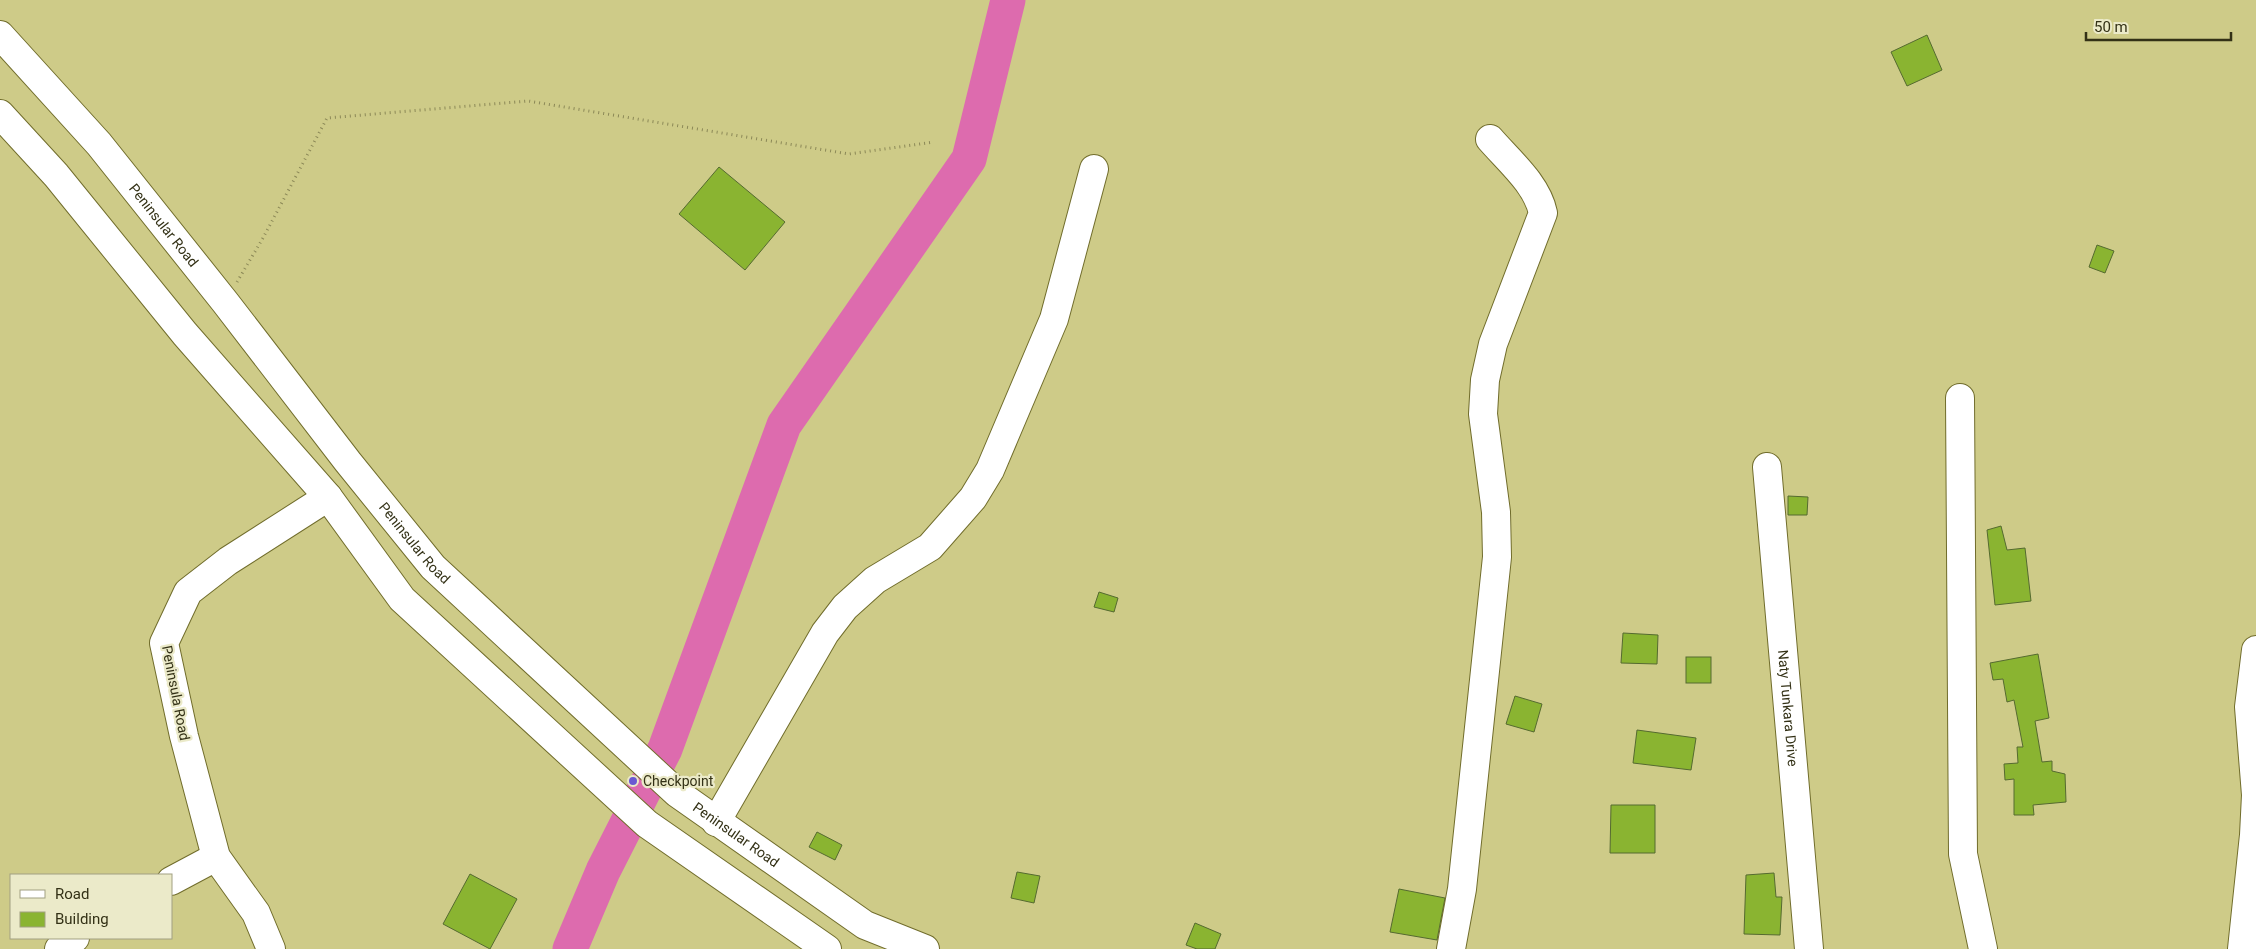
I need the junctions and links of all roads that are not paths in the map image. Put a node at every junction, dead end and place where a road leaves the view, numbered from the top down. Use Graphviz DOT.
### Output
graph roads {
  1 [pos="0,35"];
  2 [pos="0,114"];
  3 [pos="1490,139"];
  4 [pos="1094,169"];
  5 [pos="1960,398"];
  6 [pos="1767,467"];
  7 [pos="328,497"];
  8 [pos="2256,650"];
  9 [pos="716,822"];
  10 [pos="216,857"];
  11 [pos="172,880"];
  12 [pos="74,939"];
  13 [pos="59,949"];
  14 [pos="271,949"];
  15 [pos="827,949"];
  16 [pos="925,949"];
  17 [pos="1451,949"];
  18 [pos="1809,949"];
  19 [pos="1983,949"];
  20 [pos="2242,949"];
  1 -- 9 [label="street, Peninsular Road"];
  2 -- 7 [label="street"];
  3 -- 17 [label="street"];
  4 -- 9 [label="street"];
  5 -- 19 [label="street"];
  6 -- 18 [label="street, Naty Tunkara Drive"];
  7 -- 10 [label="street, Peninsula Road"];
  7 -- 15 [label="street"];
  8 -- 20 [label="street"];
  9 -- 16 [label="street, Peninsular Road"];
  10 -- 11 [label="street"];
  10 -- 14 [label="street, Peninsula Road"];
  12 -- 13 [label="street"];
}
